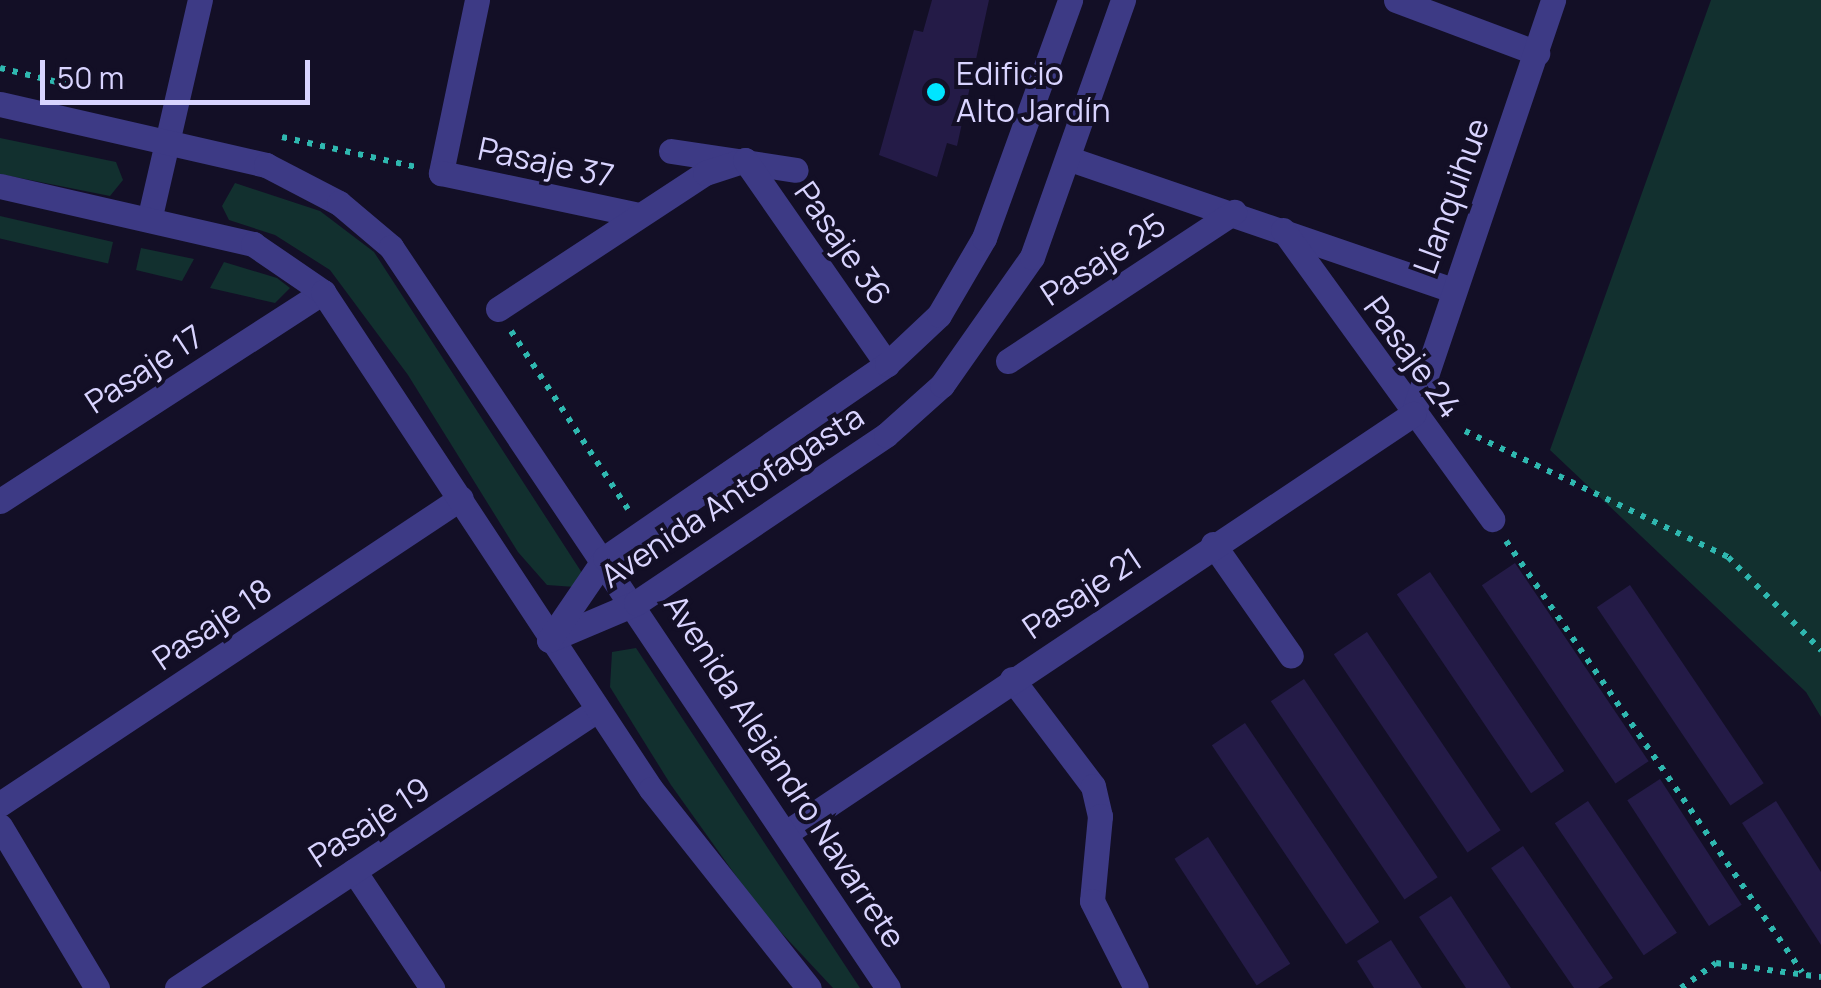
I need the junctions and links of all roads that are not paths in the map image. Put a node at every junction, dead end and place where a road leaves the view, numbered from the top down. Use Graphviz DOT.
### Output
graph roads {
  1 [pos="200,0"];
  2 [pos="477,0"];
  3 [pos="1070,0"];
  4 [pos="1123,0"];
  5 [pos="1396,0"];
  6 [pos="1553,0"];
  7 [pos="1537,53"];
  8 [pos="0,104"];
  9 [pos="167,142"];
  10 [pos="671,151"];
  11 [pos="1070,158"];
  12 [pos="745,160"];
  13 [pos="796,170"];
  14 [pos="0,186"];
  15 [pos="1234,212"];
  16 [pos="638,215"];
  17 [pos="150,216"];
  18 [pos="1284,230"];
  19 [pos="1452,290"];
  20 [pos="323,292"];
  21 [pos="498,309"];
  22 [pos="1008,361"];
  23 [pos="887,364"];
  24 [pos="1413,414"];
  25 [pos="461,498"];
  26 [pos="0,501"];
  27 [pos="1492,520"];
  28 [pos="1213,544"];
  29 [pos="605,558"];
  30 [pos="636,603"];
  31 [pos="550,640"];
  32 [pos="1290,656"];
  33 [pos="1012,679"];
  34 [pos="598,710"];
  35 [pos="0,804"];
  36 [pos="0,826"];
  37 [pos="789,831"];
  38 [pos="354,871"];
  39 [pos="802,984"];
  40 [pos="98,988"];
  41 [pos="177,988"];
  42 [pos="432,988"];
  43 [pos="888,988"];
  44 [pos="1136,988"];
  1 -- 9 [label="street"];
  2 -- 16 [label="street, Pasaje 37"];
  3 -- 23 [label="street, Avenida Antofagasta"];
  4 -- 11 [label="street, Avenida Antofagasta"];
  5 -- 7 [label="street"];
  6 -- 7 [label="street, Llanquihue"];
  7 -- 19 [label="street, Llanquihue"];
  8 -- 9 [label="street, Avenida Alejandro Navarrete"];
  9 -- 17 [label="street"];
  9 -- 29 [label="street, Avenida Alejandro Navarrete"];
  10 -- 12 [label="street"];
  11 -- 15 [label="street, Pasaje 25"];
  11 -- 30 [label="street, Avenida Antofagasta"];
  12 -- 13 [label="street"];
  12 -- 16 [label="street, Pasaje 37"];
  12 -- 23 [label="street, Pasaje 36"];
  14 -- 17 [label="street"];
  15 -- 18 [label="street, Pasaje 25"];
  15 -- 22 [label="street, Pasaje 25"];
  16 -- 21 [label="street, Pasaje 37"];
  17 -- 20 [label="street"];
  18 -- 19 [label="street, Pasaje 25"];
  18 -- 24 [label="street, Pasaje 24"];
  19 -- 24 [label="street, Llanquihue"];
  20 -- 25 [label="street"];
  20 -- 26 [label="street, Pasaje 17"];
  23 -- 29 [label="street, Avenida Antofagasta"];
  24 -- 27 [label="street, Pasaje 24"];
  24 -- 28 [label="street, Pasaje 21"];
  25 -- 31 [label="street"];
  25 -- 35 [label="street, Pasaje 18"];
  28 -- 32 [label="street"];
  28 -- 33 [label="street, Pasaje 21"];
  29 -- 30 [label="street, Avenida Alejandro Navarrete"];
  29 -- 31 [label="street, Avenida Antofagasta"];
  30 -- 31 [label="street, Avenida Antofagasta"];
  30 -- 37 [label="street, Avenida Alejandro Navarrete"];
  31 -- 34 [label="street"];
  33 -- 37 [label="street, Pasaje 21"];
  33 -- 44 [label="street"];
  34 -- 38 [label="street, Pasaje 19"];
  34 -- 39 [label="street"];
  36 -- 40 [label="street"];
  37 -- 43 [label="street, Avenida Alejandro Navarrete"];
  38 -- 41 [label="street, Pasaje 19"];
  38 -- 42 [label="street"];
}
